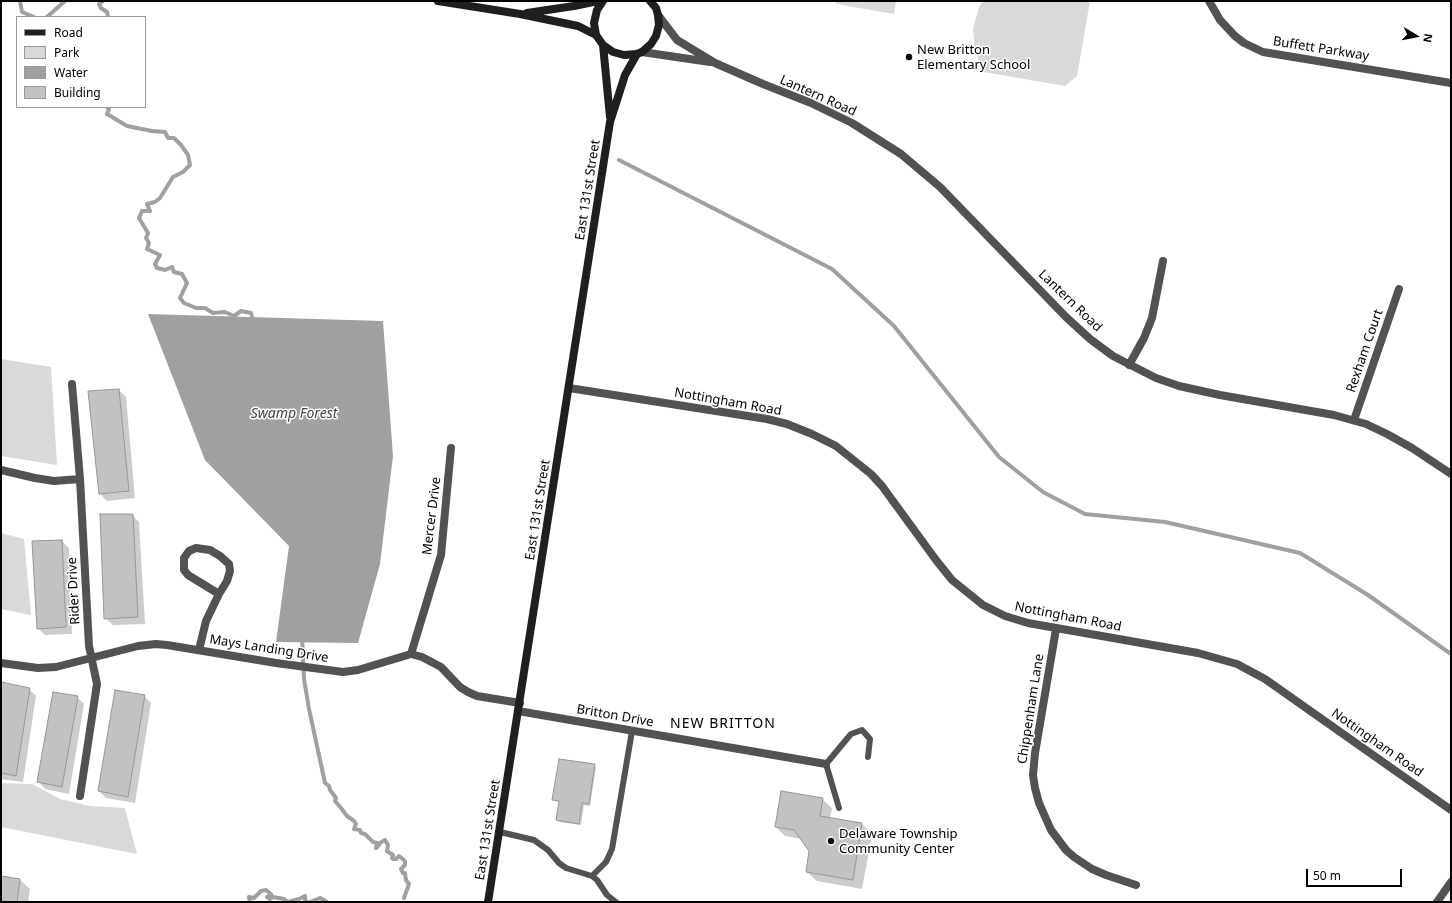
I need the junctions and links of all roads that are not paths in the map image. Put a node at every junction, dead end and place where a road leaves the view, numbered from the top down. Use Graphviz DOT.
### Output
graph roads {
  1 [pos="438,1"];
  2 [pos="598,1"];
  3 [pos="603,1"];
  4 [pos="650,1"];
  5 [pos="1209,1"];
  6 [pos="656,8"];
  7 [pos="520,14"];
  8 [pos="596,35"];
  9 [pos="603,45"];
  10 [pos="640,53"];
  11 [pos="715,63"];
  12 [pos="1451,82"];
  13 [pos="610,122"];
  14 [pos="1164,262"];
  15 [pos="1399,289"];
  16 [pos="1129,365"];
  17 [pos="72,384"];
  18 [pos="569,388"];
  19 [pos="1354,420"];
  20 [pos="451,448"];
  21 [pos="1,470"];
  22 [pos="1451,474"];
  23 [pos="80,479"];
  24 [pos="219,594"];
  25 [pos="1056,629"];
  26 [pos="198,650"];
  27 [pos="411,654"];
  28 [pos="92,657"];
  29 [pos="1,663"];
  30 [pos="520,702"];
  31 [pos="518,711"];
  32 [pos="632,731"];
  33 [pos="868,757"];
  34 [pos="826,764"];
  35 [pos="80,796"];
  36 [pos="839,808"];
  37 [pos="1451,810"];
  38 [pos="500,832"];
  39 [pos="592,876"];
  40 [pos="1451,882"];
  41 [pos="1136,885"];
  42 [pos="488,902"];
  43 [pos="616,902"];
  44 [pos="1437,902"];
  1 -- 7 [label="street"];
  2 -- 7 [label="street"];
  3 -- 8 [label="street"];
  4 -- 6 [label="street"];
  5 -- 12 [label="street, Buffett Parkway"];
  6 -- 10 [label="street, East 131st Street"];
  6 -- 11 [label="street, Lantern Road"];
  7 -- 8 [label="street"];
  8 -- 9 [label="street"];
  9 -- 10 [label="street"];
  9 -- 13 [label="street, East 131st Street"];
  10 -- 11 [label="street, Lantern Road"];
  10 -- 13 [label="street, East 131st Street"];
  11 -- 16 [label="street, Lantern Road"];
  13 -- 18 [label="street, East 131st Street"];
  14 -- 16 [label="street"];
  15 -- 19 [label="street, Rexham Court"];
  16 -- 19 [label="street, Lantern Road"];
  17 -- 23 [label="street, Rider Drive"];
  18 -- 25 [label="street, Nottingham Road"];
  18 -- 30 [label="street, East 131st Street"];
  19 -- 22 [label="street, Lantern Road"];
  20 -- 27 [label="street, Mercer Drive"];
  21 -- 23 [label="street"];
  23 -- 28 [label="street, Rider Drive"];
  24 -- 24 [label="street"];
  24 -- 26 [label="street"];
  25 -- 37 [label="street, Nottingham Road"];
  25 -- 41 [label="street, Chippenham Lane"];
  26 -- 27 [label="street, Mays Landing Drive"];
  26 -- 28 [label="street, Mays Landing Drive"];
  27 -- 30 [label="street"];
  28 -- 29 [label="street, Mays Landing Drive"];
  28 -- 35 [label="street, Rider Drive"];
  30 -- 31 [label="street, East 131st Street"];
  31 -- 32 [label="street, Britton Drive"];
  31 -- 38 [label="street, East 131st Street"];
  32 -- 34 [label="street, Britton Drive"];
  32 -- 39 [label="lane"];
  33 -- 34 [label="lane"];
  34 -- 36 [label="lane"];
  38 -- 39 [label="lane"];
  38 -- 42 [label="street, East 131st Street"];
  39 -- 43 [label="lane"];
  40 -- 44 [label="street"];
}
